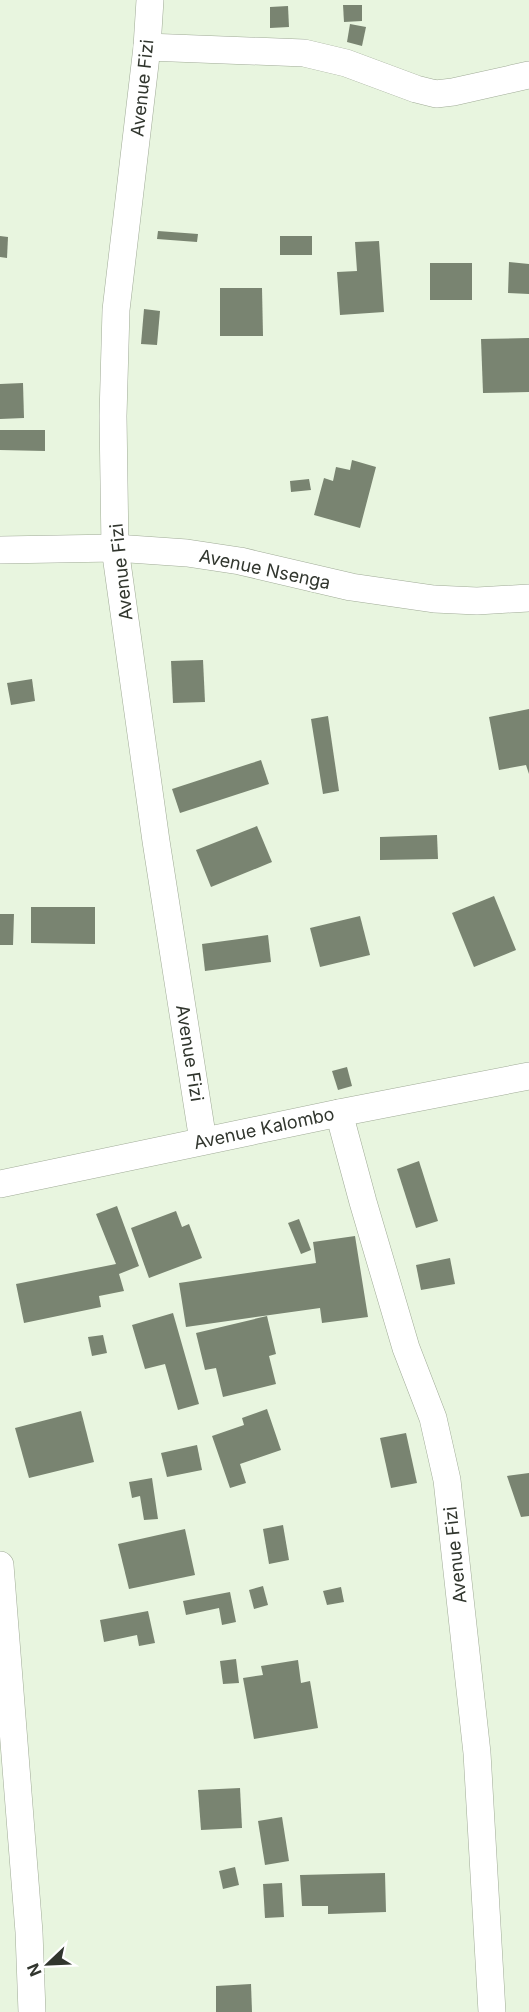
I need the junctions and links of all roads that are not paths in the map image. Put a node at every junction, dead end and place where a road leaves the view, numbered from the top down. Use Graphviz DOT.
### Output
graph roads {
  1 [pos="150,0"];
  2 [pos="147,47"];
  3 [pos="529,75"];
  4 [pos="115,548"];
  5 [pos="0,550"];
  6 [pos="529,598"];
  7 [pos="529,1076"];
  8 [pos="339,1113"];
  9 [pos="203,1141"];
  10 [pos="0,1184"];
  11 [pos="0,1565"];
  12 [pos="32,2012"];
  13 [pos="492,2012"];
  1 -- 2 [label="street, Avenue Fizi"];
  2 -- 3 [label="street"];
  2 -- 4 [label="street, Avenue Fizi"];
  4 -- 5 [label="street, Avenue Nsenga"];
  4 -- 6 [label="street, Avenue Nsenga"];
  4 -- 9 [label="street, Avenue Fizi"];
  7 -- 8 [label="street, Avenue Kalombo"];
  8 -- 9 [label="street, Avenue Kalombo"];
  8 -- 13 [label="street, Avenue Fizi"];
  9 -- 10 [label="street, Avenue Kalombo"];
  11 -- 12 [label="street"];
}
